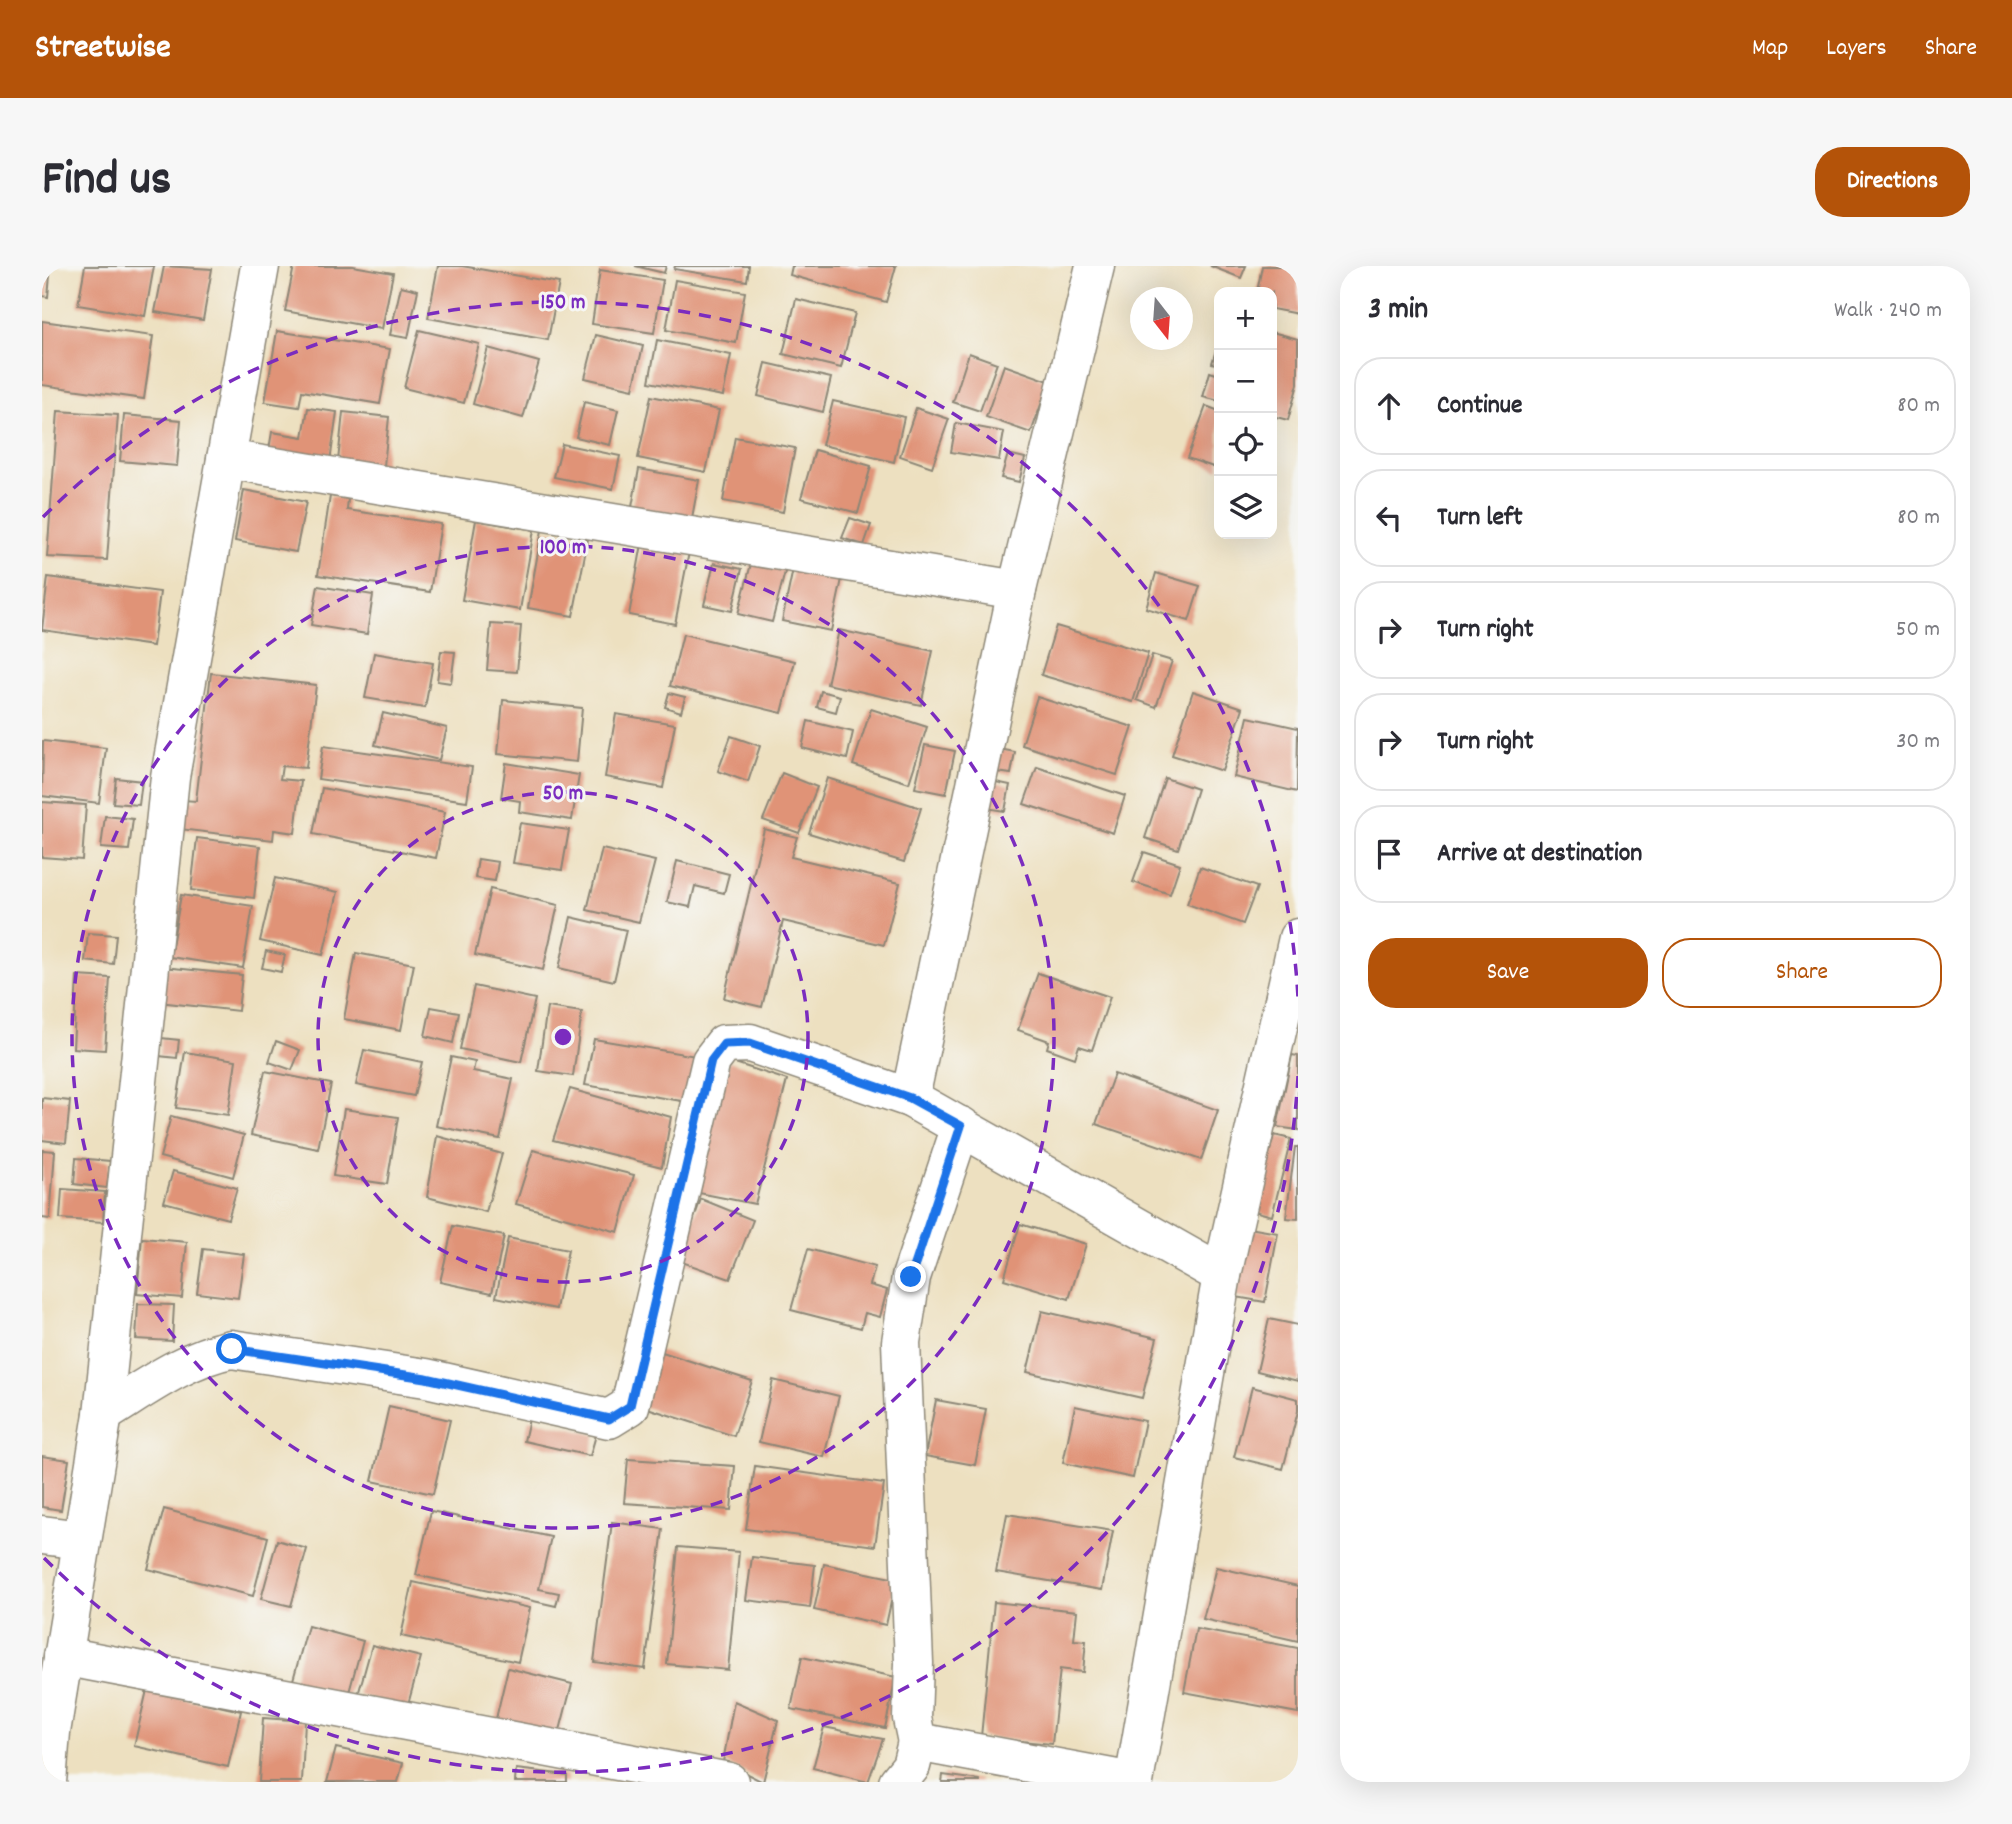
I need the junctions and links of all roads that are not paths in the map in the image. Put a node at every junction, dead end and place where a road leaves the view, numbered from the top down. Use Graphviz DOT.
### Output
graph roads {
  1 [pos="260,266"];
  2 [pos="1095,266"];
  3 [pos="226,459"];
  4 [pos="1017,590"];
  5 [pos="1298,938"];
  6 [pos="910,1098"];
  7 [pos="961,1126"];
  8 [pos="1222,1275"];
  9 [pos="103,1414"];
  10 [pos="42,1535"];
  11 [pos="82,1540"];
  12 [pos="63,1656"];
  13 [pos="917,1742"];
  14 [pos="47,1782"];
  15 [pos="729,1782"];
  16 [pos="898,1782"];
  17 [pos="1134,1782"];
  1 -- 3 [label="street"];
  2 -- 4 [label="street"];
  3 -- 4 [label="street"];
  3 -- 9 [label="street"];
  4 -- 6 [label="street"];
  5 -- 8 [label="street"];
  6 -- 7 [label="street"];
  6 -- 9 [label="street"];
  7 -- 8 [label="street"];
  7 -- 13 [label="street"];
  8 -- 17 [label="street"];
  9 -- 11 [label="street"];
  10 -- 11 [label="street"];
  11 -- 12 [label="street"];
  12 -- 14 [label="street"];
  12 -- 15 [label="street"];
  13 -- 16 [label="street"];
  13 -- 17 [label="street"];
}
